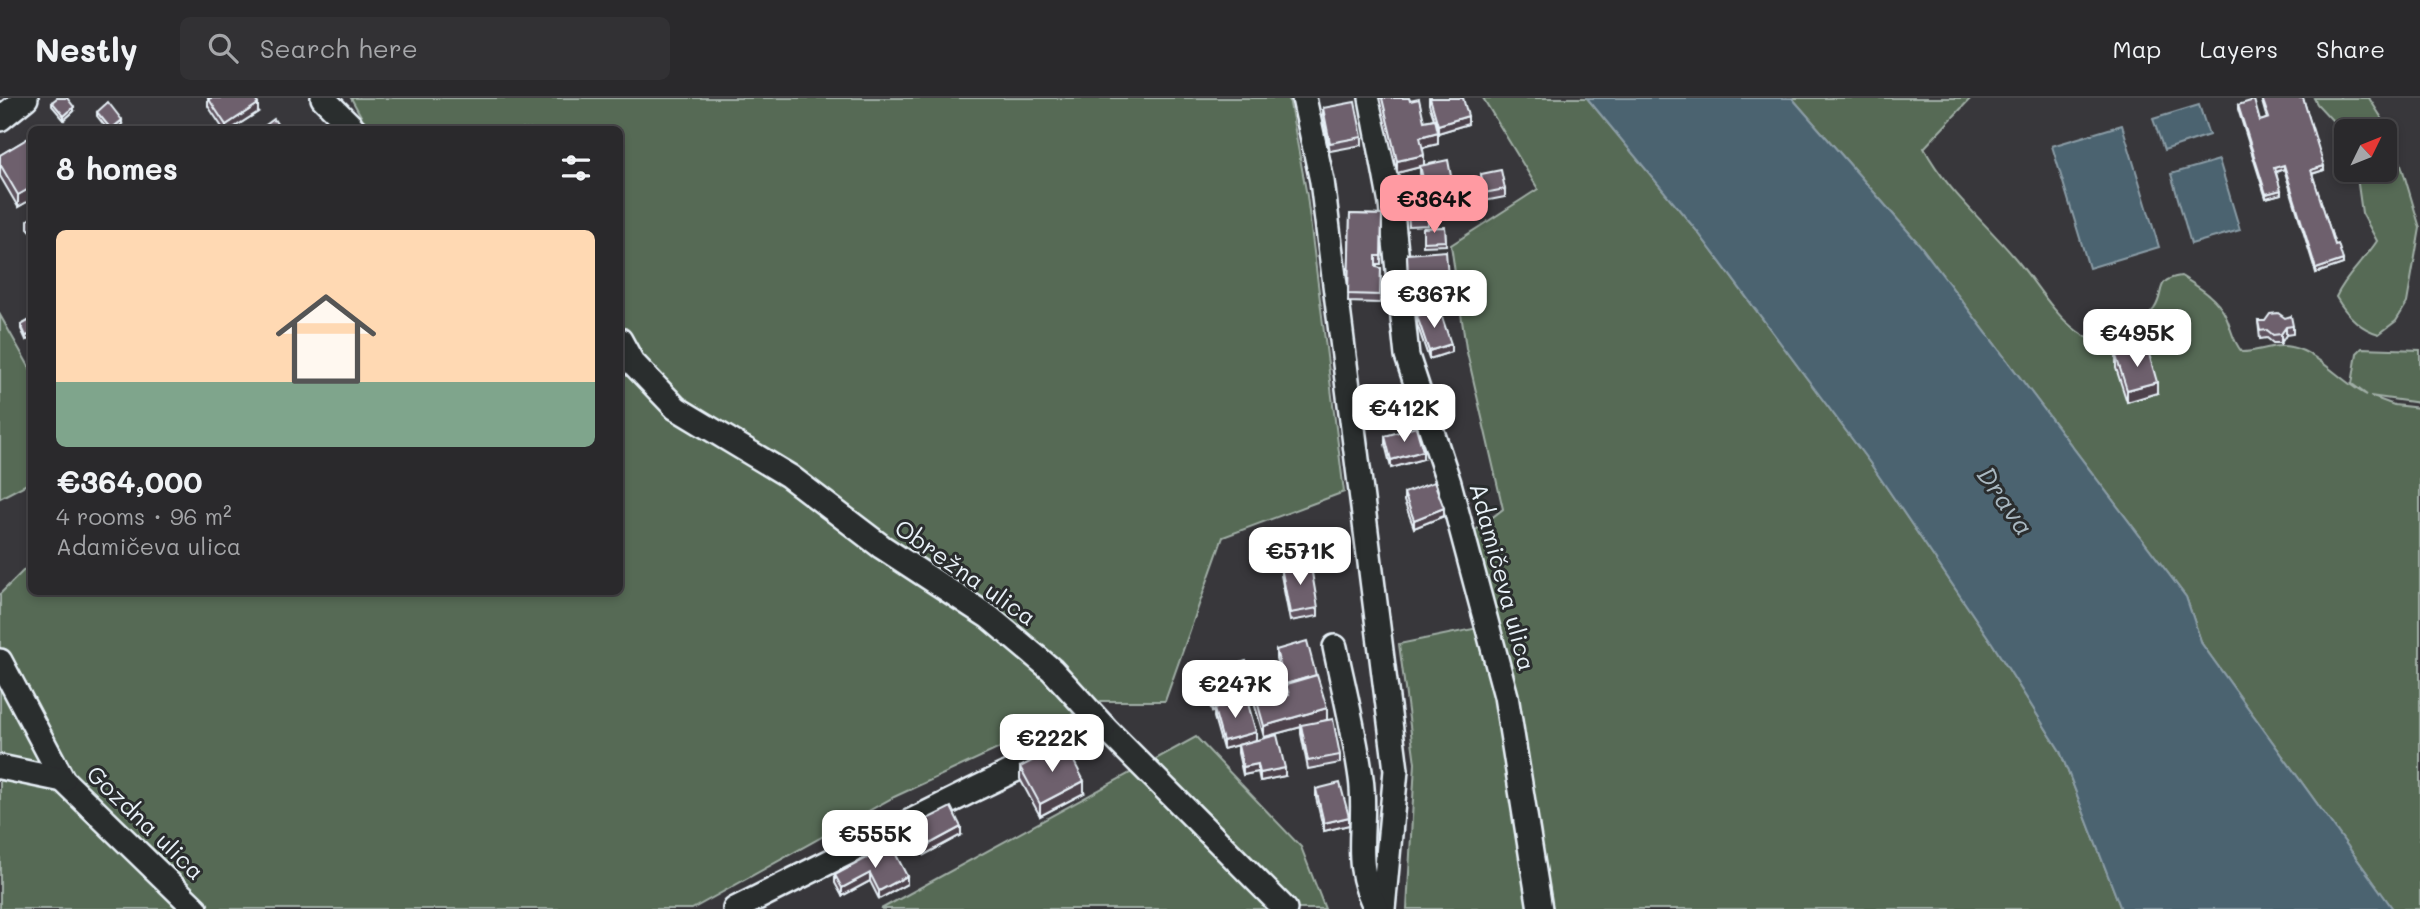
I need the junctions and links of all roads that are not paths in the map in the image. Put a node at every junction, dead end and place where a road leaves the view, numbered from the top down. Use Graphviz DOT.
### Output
graph roads {
  1 [pos="26,98"];
  2 [pos="323,98"];
  3 [pos="1304,98"];
  4 [pos="1371,98"];
  5 [pos="0,119"];
  6 [pos="347,126"];
  7 [pos="623,346"];
  8 [pos="1335,647"];
  9 [pos="0,661"];
  10 [pos="1104,727"];
  11 [pos="0,767"];
  12 [pos="63,780"];
  13 [pos="196,909"];
  14 [pos="735,909"];
  15 [pos="1285,909"];
  16 [pos="1377,909"];
  17 [pos="1382,909"];
  18 [pos="1540,909"];
  1 -- 5 [label="street"];
  2 -- 6 [label="street"];
  3 -- 17 [label="street"];
  4 -- 18 [label="street, Adamičeva ulica"];
  7 -- 10 [label="street, Obrežna ulica"];
  8 -- 16 [label="street"];
  9 -- 12 [label="street, Gozdna ulica"];
  10 -- 14 [label="street"];
  10 -- 15 [label="street, Obrežna ulica"];
  11 -- 12 [label="street"];
  12 -- 13 [label="street, Gozdna ulica"];
}
